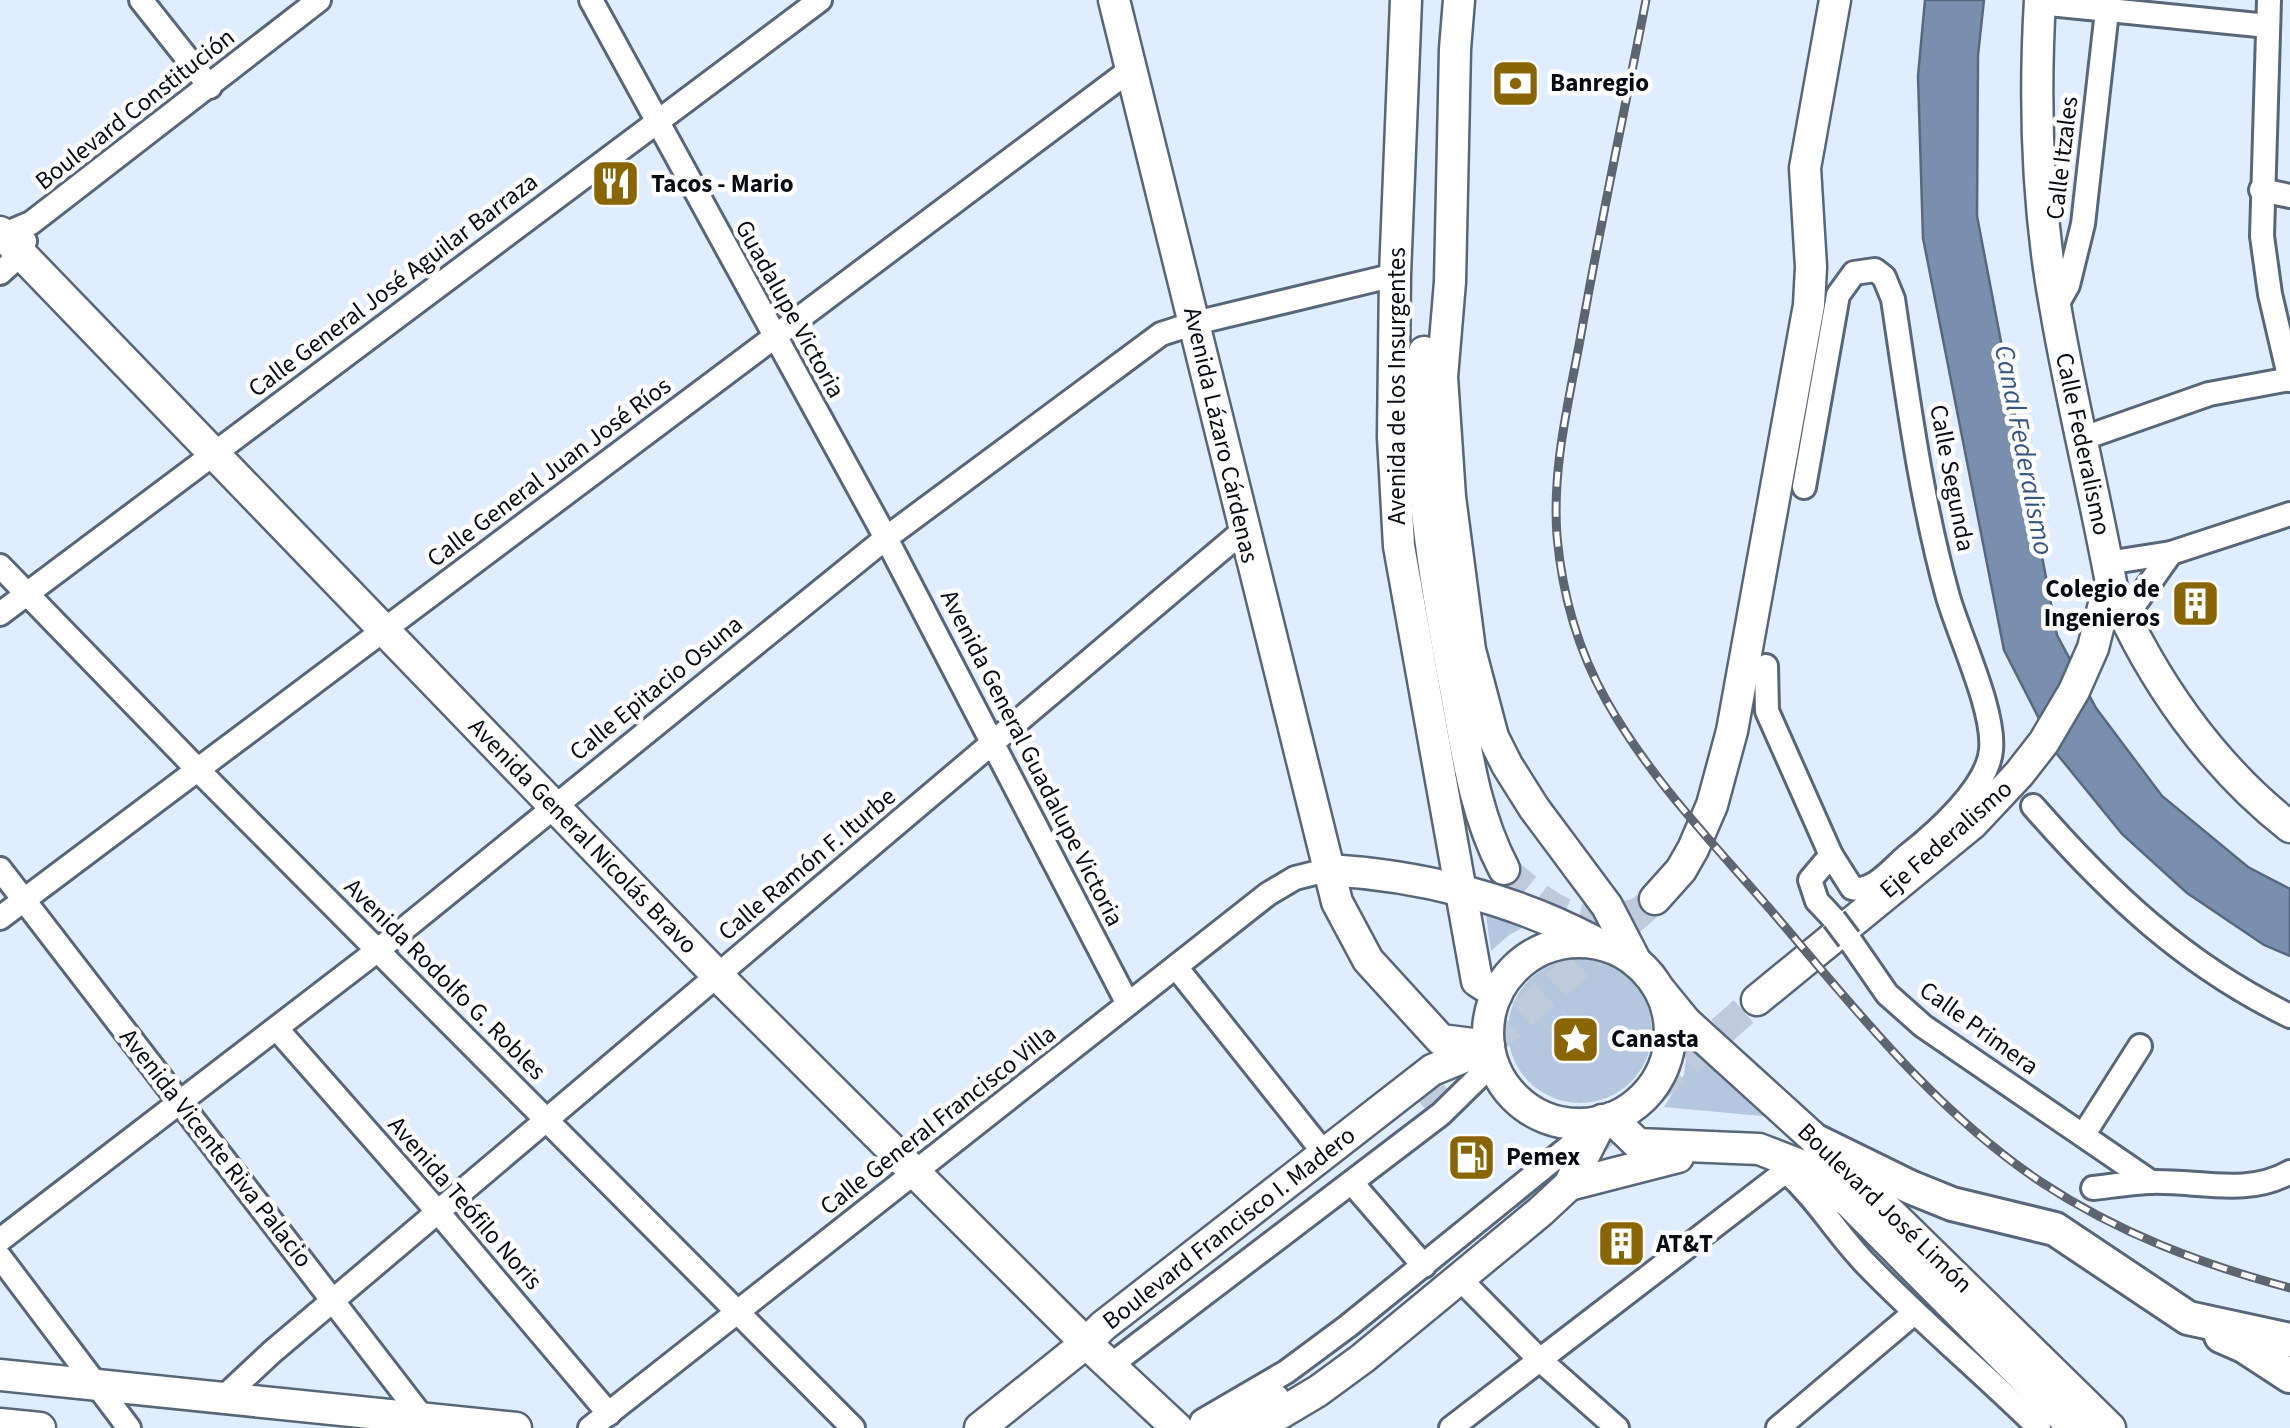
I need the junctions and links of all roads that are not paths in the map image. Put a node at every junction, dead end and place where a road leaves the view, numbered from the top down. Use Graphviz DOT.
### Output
graph roads {
  1 [pos="141,0"];
  2 [pos="320,0"];
  3 [pos="591,0"];
  4 [pos="820,0"];
  5 [pos="1114,0"];
  6 [pos="1406,0"];
  7 [pos="1459,0"];
  8 [pos="1835,0"];
  9 [pos="2269,0"];
  10 [pos="2039,2"];
  11 [pos="2115,8"];
  12 [pos="2268,26"];
  13 [pos="2279,52"];
  14 [pos="1130,70"];
  15 [pos="210,87"];
  16 [pos="656,123"];
  17 [pos="1453,130"];
  18 [pos="2261,190"];
  19 [pos="2290,196"];
  20 [pos="4,246"];
  21 [pos="1395,276"];
  22 [pos="2055,308"];
  23 [pos="1195,323"];
  24 [pos="774,337"];
  25 [pos="2290,379"];
  26 [pos="2080,439"];
  27 [pos="213,455"];
  28 [pos="1789,489"];
  29 [pos="2290,514"];
  30 [pos="1243,530"];
  31 [pos="886,538"];
  32 [pos="2171,553"];
  33 [pos="0,566"];
  34 [pos="26,594"];
  35 [pos="2112,594"];
  36 [pos="0,614"];
  37 [pos="385,629"];
  38 [pos="1766,666"];
  39 [pos="993,742"];
  40 [pos="199,771"];
  41 [pos="553,806"];
  42 [pos="2032,806"];
  43 [pos="2290,826"];
  44 [pos="1830,854"];
  45 [pos="0,869"];
  46 [pos="1504,869"];
  47 [pos="1328,870"];
  48 [pos="1460,891"];
  49 [pos="1655,899"];
  50 [pos="25,900"];
  51 [pos="0,918"];
  52 [pos="1598,944"];
  53 [pos="378,950"];
  54 [pos="1636,962"];
  55 [pos="1176,967"];
  56 [pos="718,976"];
  57 [pos="1659,989"];
  58 [pos="1497,994"];
  59 [pos="1757,1000"];
  60 [pos="1128,1004"];
  61 [pos="2290,1016"];
  62 [pos="277,1029"];
  63 [pos="2140,1046"];
  64 [pos="1490,1052"];
  65 [pos="182,1103"];
  66 [pos="1420,1103"];
  67 [pos="1606,1119"];
  68 [pos="546,1120"];
  69 [pos="2084,1134"];
  70 [pos="1818,1142"];
  71 [pos="1723,1148"];
  72 [pos="1324,1153"];
  73 [pos="916,1172"];
  74 [pos="2290,1172"];
  75 [pos="2151,1182"];
  76 [pos="1352,1183"];
  77 [pos="1569,1185"];
  78 [pos="2093,1188"];
  79 [pos="1813,1196"];
  80 [pos="1517,1208"];
  81 [pos="438,1212"];
  82 [pos="0,1240"];
  83 [pos="0,1257"];
  84 [pos="1424,1266"];
  85 [pos="1460,1280"];
  86 [pos="333,1300"];
  87 [pos="736,1313"];
  88 [pos="1914,1313"];
  89 [pos="2188,1318"];
  90 [pos="2290,1340"];
  91 [pos="1086,1343"];
  92 [pos="2236,1343"];
  93 [pos="1995,1349"];
  94 [pos="2290,1356"];
  95 [pos="1539,1359"];
  96 [pos="1111,1364"];
  97 [pos="0,1375"];
  98 [pos="2290,1376"];
  99 [pos="97,1384"];
  100 [pos="225,1396"];
  101 [pos="600,1421"];
  102 [pos="427,1423"];
  103 [pos="0,1424"];
  104 [pos="40,1428"];
  105 [pos="129,1428"];
  106 [pos="516,1428"];
  107 [pos="853,1428"];
  108 [pos="980,1428"];
  109 [pos="1178,1428"];
  110 [pos="1198,1428"];
  111 [pos="1219,1428"];
  112 [pos="1256,1428"];
  113 [pos="1451,1428"];
  114 [pos="1618,1428"];
  115 [pos="1778,1428"];
  116 [pos="2038,1428"];
  117 [pos="2074,1428"];
  118 [pos="2110,1428"];
  1 -- 15 [label="street"];
  2 -- 15 [label="street, Boulevard Constitución"];
  3 -- 16 [label="street, Guadalupe Victoria"];
  4 -- 16 [label="street, Calle General José Aguilar Barraza"];
  5 -- 14 [label="main road, Avenida Lázaro Cárdenas"];
  6 -- 21 [label="main road, Avenida de los Insurgentes"];
  7 -- 17 [label="main road, Avenida de los Insurgentes"];
  8 -- 28 [label="main road"];
  9 -- 12 [label="street"];
  10 -- 11 [label="street"];
  10 -- 22 [label="main road, Calle Federalismo"];
  11 -- 12 [label="street"];
  11 -- 22 [label="street, Calle Itzales"];
  12 -- 13 [label="street"];
  13 -- 18 [label="street"];
  14 -- 23 [label="main road, Avenida Lázaro Cárdenas"];
  14 -- 24 [label="street, Calle General Juan José Ríos"];
  15 -- 20 [label="street, Boulevard Constitución"];
  16 -- 24 [label="street, Guadalupe Victoria"];
  16 -- 27 [label="street, Calle General José Aguilar Barraza"];
  17 -- 46 [label="main road"];
  17 -- 54 [label="main road, Avenida de los Insurgentes"];
  18 -- 19 [label="street"];
  18 -- 25 [label="street"];
  20 -- 27 [label="main road, Avenida General Nicolás Bravo"];
  21 -- 23 [label="street, Calle Epitacio Osuna"];
  21 -- 48 [label="main road, Avenida de los Insurgentes"];
  22 -- 26 [label="main road, Calle Federalismo"];
  23 -- 30 [label="main road, Avenida Lázaro Cárdenas"];
  23 -- 31 [label="street, Calle Epitacio Osuna"];
  24 -- 31 [label="street, Guadalupe Victoria"];
  24 -- 37 [label="street, Calle General Juan José Ríos"];
  25 -- 26 [label="street"];
  26 -- 35 [label="main road, Calle Federalismo"];
  27 -- 34 [label="street, Calle General José Aguilar Barraza"];
  27 -- 37 [label="main road, Avenida General Nicolás Bravo"];
  28 -- 44 [label="street, Calle Segunda"];
  28 -- 49 [label="main road"];
  29 -- 32 [label="street"];
  30 -- 39 [label="street, Calle Ramón F. Iturbe"];
  30 -- 47 [label="main road, Avenida Lázaro Cárdenas"];
  31 -- 39 [label="street, Avenida General Guadalupe Victoria"];
  31 -- 41 [label="street, Calle Epitacio Osuna"];
  32 -- 35 [label="street"];
  32 -- 35 [label="street"];
  33 -- 34 [label="street, Avenida Rodolfo G. Robles"];
  34 -- 36 [label="street, Calle General José Aguilar Barraza"];
  34 -- 40 [label="street, Avenida Rodolfo G. Robles"];
  35 -- 43 [label="main road, Calle Federalismo"];
  35 -- 59 [label="main road, Eje Federalismo"];
  37 -- 40 [label="street, Calle General Juan José Ríos"];
  37 -- 41 [label="main road, Avenida General Nicolás Bravo"];
  38 -- 44 [label="street"];
  39 -- 56 [label="street, Calle Ramón F. Iturbe"];
  39 -- 60 [label="street, Avenida General Guadalupe Victoria"];
  40 -- 50 [label="street, Calle General Juan José Ríos"];
  40 -- 53 [label="street, Avenida Rodolfo G. Robles"];
  41 -- 53 [label="street, Calle Epitacio Osuna"];
  41 -- 56 [label="main road, Avenida General Nicolás Bravo"];
  42 -- 61 [label="street"];
  44 -- 69 [label="street, Calle Primera, bridge"];
  45 -- 50 [label="street, Avenida Vicente Riva Palacio"];
  47 -- 48 [label="main road"];
  47 -- 55 [label="street, Calle General Francisco Villa"];
  47 -- 64 [label="main road, Avenida Lázaro Cárdenas"];
  48 -- 52 [label="main road"];
  48 -- 58 [label="main road, Avenida de los Insurgentes"];
  50 -- 51 [label="street, Calle General Juan José Ríos"];
  50 -- 65 [label="street, Avenida Vicente Riva Palacio"];
  52 -- 54 [label="main road"];
  52 -- 58 [label="main road"];
  53 -- 62 [label="street, Calle Epitacio Osuna"];
  53 -- 68 [label="street, Avenida Rodolfo G. Robles"];
  54 -- 57 [label="main road"];
  55 -- 60 [label="street, Calle General Francisco Villa"];
  55 -- 72 [label="street"];
  56 -- 68 [label="street, Calle Ramón F. Iturbe"];
  56 -- 73 [label="main road, Avenida General Nicolás Bravo"];
  57 -- 67 [label="main road"];
  57 -- 70 [label="main road, Boulevard José Limón"];
  58 -- 64 [label="main road"];
  60 -- 73 [label="street, Calle General Francisco Villa"];
  62 -- 65 [label="street, Calle Epitacio Osuna"];
  62 -- 81 [label="street, Avenida Teófilo Noris"];
  63 -- 69 [label="street"];
  64 -- 67 [label="main road"];
  64 -- 72 [label="main road, Boulevard Francisco I. Madero"];
  64 -- 76 [label="street, Boulevard Francisco I. Madero"];
  65 -- 82 [label="street, Calle Epitacio Osuna"];
  65 -- 86 [label="street, Avenida Vicente Riva Palacio"];
  66 -- 91 [label="main road"];
  67 -- 71 [label="main road, Boulevard José Limón"];
  67 -- 77 [label="main road"];
  67 -- 84 [label="street"];
  68 -- 81 [label="street, Calle Ramón F. Iturbe"];
  68 -- 87 [label="street, Avenida Rodolfo G. Robles"];
  69 -- 75 [label="street, Calle Primera"];
  70 -- 89 [label="highway"];
  70 -- 118 [label="main road, Boulevard José Limón"];
  71 -- 77 [label="main road"];
  71 -- 93 [label="main road, Boulevard José Limón"];
  72 -- 91 [label="main road, Boulevard Francisco I. Madero"];
  73 -- 87 [label="street, Calle General Francisco Villa"];
  73 -- 91 [label="main road, Avenida General Nicolás Bravo"];
  74 -- 75 [label="street"];
  75 -- 78 [label="street"];
  76 -- 84 [label="street"];
  76 -- 96 [label="street, Boulevard Francisco I. Madero"];
  77 -- 85 [label="main road"];
  79 -- 88 [label="street, Boulevard José Limón"];
  79 -- 93 [label="main road"];
  79 -- 95 [label="street, Boulevard José Limón"];
  80 -- 111 [label="main road"];
  81 -- 86 [label="street, Calle Ramón F. Iturbe"];
  81 -- 101 [label="street, Avenida Teófilo Noris"];
  83 -- 99 [label="street"];
  84 -- 110 [label="street"];
  85 -- 95 [label="street"];
  85 -- 112 [label="main road"];
  86 -- 100 [label="street, Calle Ramón F. Iturbe"];
  86 -- 102 [label="street, Avenida Vicente Riva Palacio"];
  87 -- 101 [label="street, Calle General Francisco Villa"];
  87 -- 107 [label="street, Avenida Rodolfo G. Robles"];
  88 -- 115 [label="street"];
  88 -- 116 [label="street, Boulevard José Limón"];
  89 -- 90 [label="highway"];
  89 -- 92 [label="highway"];
  91 -- 96 [label="main road, Avenida General Nicolás Bravo"];
  91 -- 108 [label="main road, Boulevard Francisco I. Madero"];
  92 -- 94 [label="highway"];
  92 -- 98 [label="highway"];
  93 -- 117 [label="main road, Boulevard José Limón"];
  95 -- 113 [label="street"];
  95 -- 114 [label="street"];
  96 -- 109 [label="main road, Avenida General Nicolás Bravo"];
  97 -- 99 [label="main road"];
  99 -- 100 [label="main road"];
  99 -- 105 [label="street"];
  100 -- 102 [label="main road"];
  102 -- 106 [label="main road"];
  103 -- 104 [label="main road"];
}
